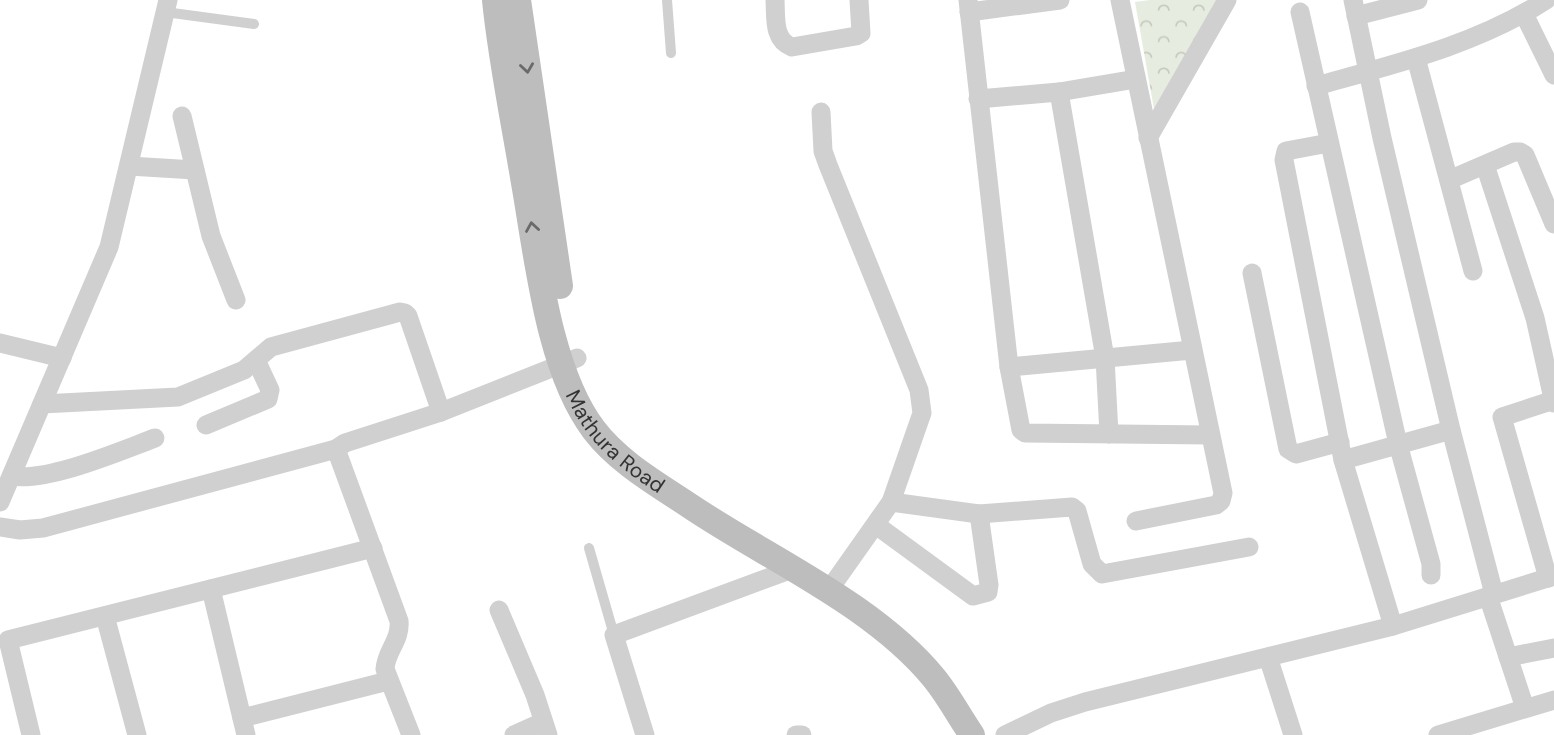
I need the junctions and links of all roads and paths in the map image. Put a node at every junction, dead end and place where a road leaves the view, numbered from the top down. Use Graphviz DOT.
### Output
graph roads {
  1 [pos="495,0"];
  2 [pos="518,0"];
  3 [pos="667,0"];
  4 [pos="775,0"];
  5 [pos="859,0"];
  6 [pos="1060,0"];
  7 [pos="1120,0"];
  8 [pos="1227,0"];
  9 [pos="1418,0"];
  10 [pos="1546,0"];
  11 [pos="167,6"];
  12 [pos="969,6"];
  13 [pos="1355,8"];
  14 [pos="1300,12"];
  15 [pos="1524,14"];
  16 [pos="254,24"];
  17 [pos="671,53"];
  18 [pos="1416,58"];
  19 [pos="1369,71"];
  20 [pos="1554,75"];
  21 [pos="1136,79"];
  22 [pos="1316,86"];
  23 [pos="1059,92"];
  24 [pos="978,99"];
  25 [pos="821,112"];
  26 [pos="182,116"];
  27 [pos="1148,138"];
  28 [pos="1329,143"];
  29 [pos="1485,164"];
  30 [pos="129,166"];
  31 [pos="195,170"];
  32 [pos="1448,180"];
  33 [pos="1554,224"];
  34 [pos="1473,271"];
  35 [pos="1252,273"];
  36 [pos="236,300"];
  37 [pos="0,343"];
  38 [pos="1192,350"];
  39 [pos="62,358"];
  40 [pos="1105,358"];
  41 [pos="256,360"];
  42 [pos="569,361"];
  43 [pos="1009,367"];
  44 [pos="1554,401"];
  45 [pos="42,404"];
  46 [pos="441,412"];
  47 [pos="206,425"];
  48 [pos="1451,430"];
  49 [pos="1109,434"];
  50 [pos="1210,435"];
  51 [pos="155,438"];
  52 [pos="1398,444"];
  53 [pos="336,449"];
  54 [pos="1342,451"];
  55 [pos="12,476"];
  56 [pos="0,502"];
  57 [pos="891,502"];
  58 [pos="979,514"];
  59 [pos="1136,521"];
  60 [pos="876,525"];
  61 [pos="0,527"];
  62 [pos="1249,547"];
  63 [pos="373,548"];
  64 [pos="589,548"];
  65 [pos="792,569"];
  66 [pos="1431,575"];
  67 [pos="1551,577"];
  68 [pos="836,580"];
  69 [pos="211,589"];
  70 [pos="1491,595"];
  71 [pos="499,610"];
  72 [pos="105,616"];
  73 [pos="1393,626"];
  74 [pos="614,635"];
  75 [pos="4,641"];
  76 [pos="1554,648"];
  77 [pos="1268,657"];
  78 [pos="1508,657"];
  79 [pos="388,681"];
  80 [pos="1554,700"];
  81 [pos="1525,708"];
  82 [pos="244,726"];
  83 [pos="545,728"];
  84 [pos="30,735"];
  85 [pos="137,735"];
  86 [pos="411,735"];
  87 [pos="514,735"];
  88 [pos="645,735"];
  89 [pos="796,735"];
  90 [pos="802,735"];
  91 [pos="972,735"];
  92 [pos="992,735"];
  93 [pos="1004,735"];
  94 [pos="1293,735"];
  95 [pos="1438,735"];
  42 -- 1 [label="main road, Mathura Road, one-way"];
  2 -- 42 [label="main road, Mathura Road, one-way"];
  3 -- 17 [label="lane"];
  4 -- 5 [label="street"];
  6 -- 12 [label="street"];
  7 -- 21 [label="street"];
  8 -- 27 [label="street"];
  9 -- 13 [label="street"];
  10 -- 15 [label="street"];
  11 -- 16 [label="lane"];
  11 -- 30 [label="street"];
  12 -- 24 [label="street"];
  13 -- 19 [label="street"];
  14 -- 22 [label="street"];
  15 -- 18 [label="street"];
  15 -- 20 [label="street"];
  18 -- 19 [label="street"];
  18 -- 32 [label="street"];
  19 -- 22 [label="street"];
  19 -- 48 [label="street"];
  21 -- 23 [label="street"];
  21 -- 27 [label="street"];
  22 -- 28 [label="street"];
  23 -- 24 [label="street"];
  23 -- 40 [label="street"];
  24 -- 43 [label="street"];
  25 -- 57 [label="street"];
  26 -- 31 [label="street"];
  27 -- 38 [label="street"];
  28 -- 52 [label="street"];
  28 -- 54 [label="street"];
  29 -- 32 [label="street"];
  29 -- 33 [label="street"];
  29 -- 44 [label="street"];
  30 -- 31 [label="street"];
  30 -- 39 [label="street"];
  31 -- 36 [label="street"];
  32 -- 34 [label="street"];
  35 -- 54 [label="street"];
  37 -- 39 [label="street"];
  38 -- 40 [label="street"];
  38 -- 50 [label="street"];
  39 -- 45 [label="street"];
  40 -- 43 [label="street"];
  40 -- 49 [label="street"];
  41 -- 45 [label="street"];
  41 -- 46 [label="street"];
  41 -- 47 [label="street"];
  42 -- 46 [label="street"];
  42 -- 65 [label="main road, Mathura Road"];
  42 -- 68 [label="main road, Mathura Road"];
  43 -- 49 [label="street"];
  44 -- 67 [label="street"];
  45 -- 55 [label="street"];
  46 -- 53 [label="street"];
  48 -- 52 [label="street"];
  48 -- 70 [label="street"];
  49 -- 50 [label="street"];
  50 -- 59 [label="street"];
  51 -- 55 [label="street"];
  52 -- 54 [label="street"];
  52 -- 66 [label="street"];
  53 -- 61 [label="street"];
  53 -- 63 [label="street"];
  54 -- 73 [label="street"];
  55 -- 56 [label="street"];
  57 -- 58 [label="street"];
  57 -- 60 [label="street"];
  58 -- 60 [label="street"];
  58 -- 62 [label="street"];
  60 -- 68 [label="street"];
  63 -- 69 [label="street"];
  63 -- 79 [label="street"];
  64 -- 74 [label="lane"];
  65 -- 74 [label="street"];
  65 -- 91 [label="main road, Mathura Road"];
  67 -- 70 [label="street"];
  68 -- 92 [label="main road, Mathura Road"];
  69 -- 72 [label="street"];
  69 -- 82 [label="street"];
  70 -- 73 [label="street"];
  70 -- 78 [label="street"];
  71 -- 83 [label="street"];
  72 -- 75 [label="street"];
  72 -- 85 [label="street"];
  73 -- 77 [label="street"];
  74 -- 88 [label="street"];
  75 -- 84 [label="street"];
  76 -- 78 [label="street"];
  77 -- 93 [label="street"];
  77 -- 94 [label="street"];
  78 -- 81 [label="street"];
  79 -- 82 [label="street"];
  79 -- 86 [label="street"];
  80 -- 81 [label="street"];
  81 -- 95 [label="street"];
  83 -- 87 [label="street"];
  89 -- 90 [label="street"];
}
